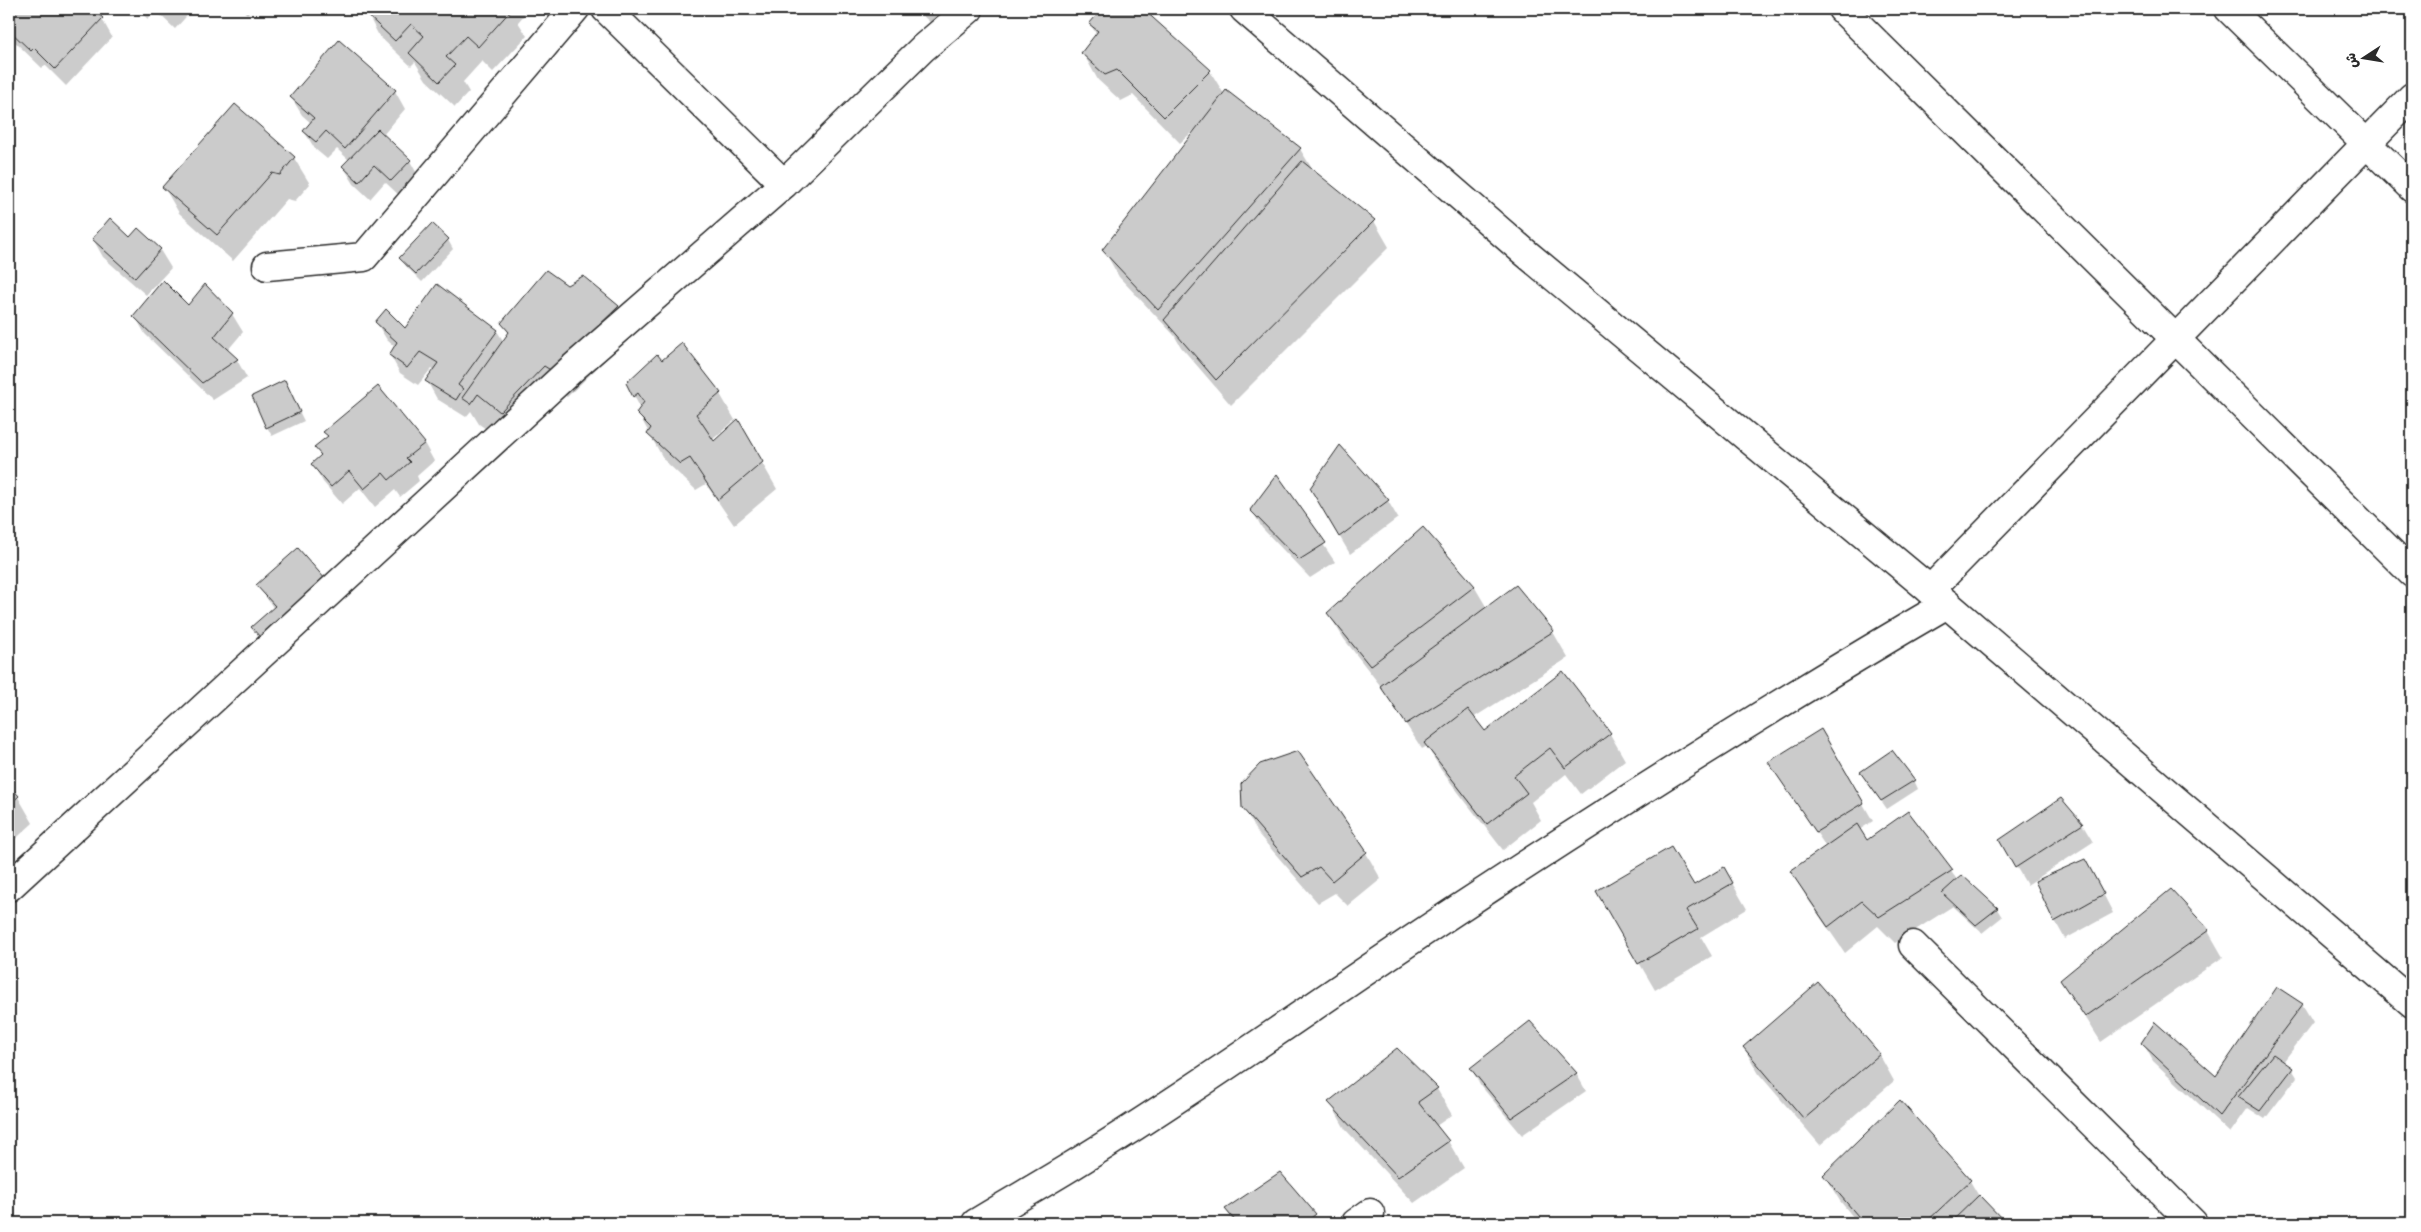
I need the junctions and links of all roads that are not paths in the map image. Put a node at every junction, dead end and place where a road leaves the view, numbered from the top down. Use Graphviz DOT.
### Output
graph roads {
  1 [pos="575,9"];
  2 [pos="606,9"];
  3 [pos="970,9"];
  4 [pos="1244,9"];
  5 [pos="1842,9"];
  6 [pos="2229,9"];
  7 [pos="2412,97"];
  8 [pos="2367,144"];
  9 [pos="784,184"];
  10 [pos="2412,188"];
  11 [pos="267,266"];
  12 [pos="2175,340"];
  13 [pos="2412,573"];
  14 [pos="1939,597"];
  15 [pos="9,887"];
  16 [pos="1913,945"];
  17 [pos="2412,1003"];
  18 [pos="976,1223"];
  19 [pos="2193,1223"];
  1 -- 11 [label="street"];
  2 -- 9 [label="street"];
  3 -- 9 [label="street"];
  4 -- 14 [label="street"];
  5 -- 12 [label="street"];
  6 -- 8 [label="street"];
  7 -- 8 [label="street"];
  8 -- 10 [label="street"];
  8 -- 12 [label="street"];
  9 -- 15 [label="street"];
  12 -- 13 [label="street"];
  12 -- 14 [label="street"];
  14 -- 17 [label="street"];
  14 -- 18 [label="street"];
  16 -- 19 [label="street"];
}
